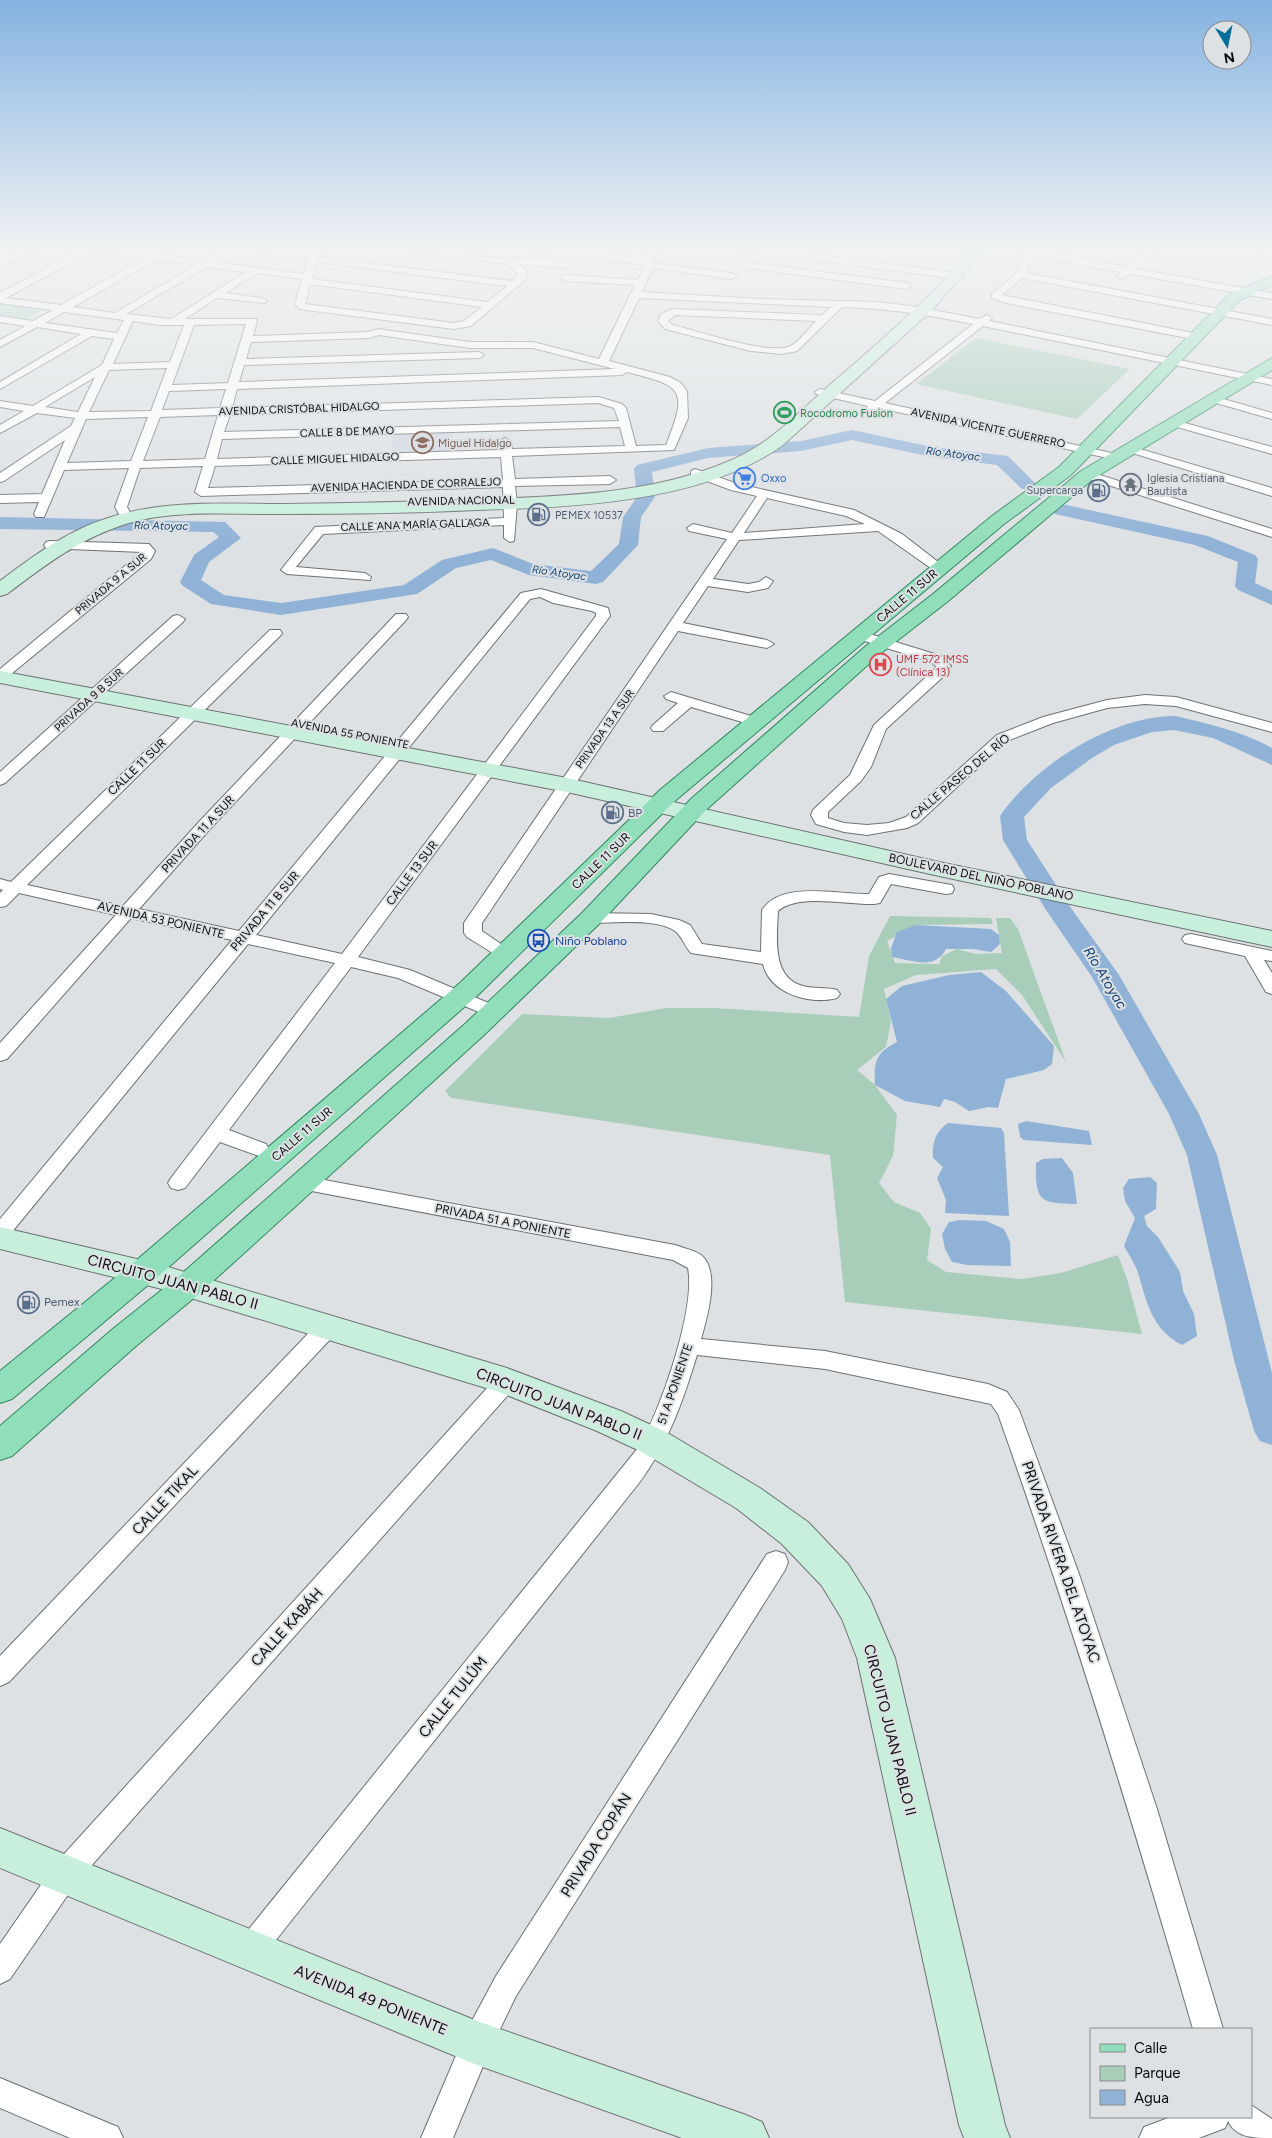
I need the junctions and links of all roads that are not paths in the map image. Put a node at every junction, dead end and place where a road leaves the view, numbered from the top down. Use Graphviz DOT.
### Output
graph roads {
  1 [pos="65,348"];
  2 [pos="115,348"];
  3 [pos="180,348"];
  4 [pos="245,348"];
  5 [pos="371,348"];
  6 [pos="479,348"];
  7 [pos="523,348"];
  8 [pos="544,348"];
  9 [pos="610,348"];
  10 [pos="756,348"];
  11 [pos="793,348"];
  12 [pos="877,348"];
  13 [pos="950,348"];
  14 [pos="1123,348"];
  15 [pos="1187,348"];
  16 [pos="500,354"];
  17 [pos="369,358"];
  18 [pos="1174,361"];
  19 [pos="240,362"];
  20 [pos="603,362"];
  21 [pos="1272,363"];
  22 [pos="174,365"];
  23 [pos="105,367"];
  24 [pos="630,370"];
  25 [pos="1250,376"];
  26 [pos="1272,382"];
  27 [pos="0,386"];
  28 [pos="234,386"];
  29 [pos="165,388"];
  30 [pos="825,393"];
  31 [pos="1213,399"];
  32 [pos="502,403"];
  33 [pos="0,404"];
  34 [pos="877,404"];
  35 [pos="33,410"];
  36 [pos="226,412"];
  37 [pos="156,414"];
  38 [pos="865,414"];
  39 [pos="82,416"];
  40 [pos="1272,416"];
  41 [pos="1174,423"];
  42 [pos="626,424"];
  43 [pos="76,428"];
  44 [pos="0,430"];
  45 [pos="365,433"];
  46 [pos="218,436"];
  47 [pos="631,449"];
  48 [pos="1087,450"];
  49 [pos="1272,451"];
  50 [pos="506,453"];
  51 [pos="1123,453"];
  52 [pos="208,463"];
  53 [pos="136,465"];
  54 [pos="61,467"];
  55 [pos="698,474"];
  56 [pos="1087,475"];
  57 [pos="0,478"];
  58 [pos="508,482"];
  59 [pos="615,490"];
  60 [pos="1272,492"];
  61 [pos="764,494"];
  62 [pos="47,498"];
  63 [pos="0,499"];
  64 [pos="510,508"];
  65 [pos="40,514"];
  66 [pos="117,519"];
  67 [pos="882,526"];
  68 [pos="693,528"];
  69 [pos="319,530"];
  70 [pos="1272,533"];
  71 [pos="735,537"];
  72 [pos="510,538"];
  73 [pos="54,546"];
  74 [pos="940,568"];
  75 [pos="288,570"];
  76 [pos="365,577"];
  77 [pos="766,581"];
  78 [pos="0,582"];
  79 [pos="706,582"];
  80 [pos="0,590"];
  81 [pos="533,594"];
  82 [pos="401,617"];
  83 [pos="178,619"];
  84 [pos="675,626"];
  85 [pos="275,633"];
  86 [pos="855,639"];
  87 [pos="767,644"];
  88 [pos="878,646"];
  89 [pos="942,671"];
  90 [pos="2,673"];
  91 [pos="99,691"];
  92 [pos="671,696"];
  93 [pos="689,701"];
  94 [pos="196,710"];
  95 [pos="756,722"];
  96 [pos="658,728"];
  97 [pos="1272,728"];
  98 [pos="298,729"];
  99 [pos="400,748"];
  100 [pos="494,766"];
  101 [pos="0,780"];
  102 [pos="570,780"];
  103 [pos="664,800"];
  104 [pos="695,809"];
  105 [pos="943,873"];
  106 [pos="8,885"];
  107 [pos="0,902"];
  108 [pos="1139,905"];
  109 [pos="127,912"];
  110 [pos="583,926"];
  111 [pos="1272,926"];
  112 [pos="682,927"];
  113 [pos="242,938"];
  114 [pos="1191,938"];
  115 [pos="1272,939"];
  116 [pos="1250,950"];
  117 [pos="505,953"];
  118 [pos="1272,956"];
  119 [pos="769,959"];
  120 [pos="346,961"];
  121 [pos="1272,988"];
  122 [pos="831,994"];
  123 [pos="460,997"];
  124 [pos="492,1012"];
  125 [pos="0,1055"];
  126 [pos="217,1134"];
  127 [pos="259,1149"];
  128 [pos="178,1183"];
  129 [pos="303,1183"];
  130 [pos="0,1233"];
  131 [pos="9,1244"];
  132 [pos="698,1266"];
  133 [pos="143,1272"];
  134 [pos="189,1285"];
  135 [pos="329,1326"];
  136 [pos="690,1346"];
  137 [pos="507,1381"];
  138 [pos="0,1390"];
  139 [pos="654,1442"];
  140 [pos="0,1446"];
  141 [pos="776,1562"];
  142 [pos="0,1674"];
  143 [pos="0,1848"];
  144 [pos="66,1873"];
  145 [pos="250,1950"];
  146 [pos="0,1969"];
  147 [pos="1208,2028"];
  148 [pos="477,2043"];
  149 [pos="0,2093"];
  150 [pos="1211,2118"];
  151 [pos="1243,2118"];
  152 [pos="107,2138"];
  153 [pos="437,2138"];
  154 [pos="746,2138"];
  155 [pos="987,2138"];
  156 [pos="1155,2138"];
  157 [pos="1272,2138"];
  1 -- 27 [label="street"];
  2 -- 23 [label="street"];
  3 -- 22 [label="street"];
  4 -- 19 [label="street"];
  5 -- 17 [label="street"];
  6 -- 16 [label="street"];
  7 -- 16 [label="street"];
  8 -- 20 [label="street"];
  9 -- 20 [label="street"];
  10 -- 11 [label="street"];
  12 -- 30 [label="main road, AVENIDA NACIONAL"];
  13 -- 34 [label="street"];
  14 -- 18 [label="street"];
  15 -- 18 [label="main road, CALLE 11 SUR"];
  16 -- 17 [label="street"];
  16 -- 32 [label="street"];
  17 -- 19 [label="street"];
  17 -- 45 [label="street"];
  18 -- 25 [label="street"];
  18 -- 48 [label="main road, CALLE 11 SUR"];
  19 -- 28 [label="street"];
  20 -- 24 [label="street"];
  21 -- 25 [label="main road, CALLE 11 SUR"];
  22 -- 23 [label="street"];
  22 -- 29 [label="street"];
  23 -- 35 [label="street"];
  23 -- 39 [label="street"];
  24 -- 32 [label="street"];
  24 -- 47 [label="street, CALLE MIGUEL HIDALGO"];
  25 -- 26 [label="street"];
  25 -- 31 [label="main road, CALLE 11 SUR"];
  28 -- 29 [label="street"];
  28 -- 36 [label="street"];
  28 -- 45 [label="street"];
  29 -- 37 [label="street"];
  30 -- 34 [label="street, AVENIDA VICENTE GUERRERO"];
  30 -- 55 [label="main road, AVENIDA NACIONAL"];
  31 -- 40 [label="street"];
  31 -- 41 [label="main road, CALLE 11 SUR"];
  32 -- 42 [label="street, CALLE 8 DE MAYO"];
  32 -- 42 [label="street, AVENIDA CRISTÓBAL HIDALGO"];
  32 -- 45 [label="street, CALLE 8 DE MAYO"];
  32 -- 45 [label="street, AVENIDA CRISTÓBAL HIDALGO"];
  32 -- 45 [label="street"];
  32 -- 50 [label="street"];
  33 -- 35 [label="street, AVENIDA CRISTÓBAL HIDALGO"];
  34 -- 38 [label="street"];
  34 -- 48 [label="street, AVENIDA VICENTE GUERRERO"];
  35 -- 39 [label="street, AVENIDA CRISTÓBAL HIDALGO"];
  35 -- 44 [label="street"];
  36 -- 37 [label="street, AVENIDA CRISTÓBAL HIDALGO"];
  36 -- 45 [label="street, AVENIDA CRISTÓBAL HIDALGO"];
  36 -- 46 [label="street"];
  37 -- 39 [label="street, AVENIDA CRISTÓBAL HIDALGO"];
  37 -- 53 [label="street"];
  39 -- 43 [label="street"];
  41 -- 49 [label="street"];
  41 -- 51 [label="main road, CALLE 11 SUR"];
  42 -- 47 [label="street"];
  43 -- 54 [label="street"];
  43 -- 57 [label="street"];
  45 -- 46 [label="street, CALLE 8 DE MAYO"];
  45 -- 50 [label="street, CALLE MIGUEL HIDALGO"];
  45 -- 52 [label="street, CALLE MIGUEL HIDALGO"];
  45 -- 52 [label="street, AVENIDA HACIENDA DE CORRALEJO"];
  45 -- 58 [label="street, AVENIDA HACIENDA DE CORRALEJO"];
  46 -- 52 [label="street"];
  47 -- 50 [label="street, CALLE MIGUEL HIDALGO"];
  48 -- 51 [label="street, AVENIDA VICENTE GUERRERO"];
  48 -- 74 [label="main road, CALLE 11 SUR"];
  50 -- 58 [label="street"];
  51 -- 56 [label="main road, CALLE 11 SUR"];
  51 -- 60 [label="street, AVENIDA VICENTE GUERRERO"];
  52 -- 53 [label="street, CALLE MIGUEL HIDALGO"];
  53 -- 54 [label="street, CALLE MIGUEL HIDALGO"];
  53 -- 66 [label="street"];
  54 -- 62 [label="street"];
  55 -- 59 [label="main road, AVENIDA NACIONAL"];
  55 -- 61 [label="street"];
  56 -- 70 [label="street"];
  56 -- 88 [label="main road, CALLE 11 SUR"];
  58 -- 59 [label="street, AVENIDA HACIENDA DE CORRALEJO"];
  58 -- 64 [label="street"];
  59 -- 64 [label="main road, AVENIDA NACIONAL"];
  61 -- 67 [label="street"];
  61 -- 71 [label="street, PRIVADA 13 A SUR"];
  62 -- 63 [label="street"];
  62 -- 65 [label="street"];
  64 -- 66 [label="main road, AVENIDA NACIONAL"];
  64 -- 69 [label="street, CALLE ANA MARÍA GALLAGA"];
  64 -- 72 [label="street"];
  66 -- 73 [label="main road, AVENIDA NACIONAL"];
  67 -- 71 [label="street"];
  67 -- 74 [label="street"];
  68 -- 71 [label="street"];
  69 -- 75 [label="street"];
  71 -- 79 [label="street, PRIVADA 13 A SUR"];
  73 -- 78 [label="main road"];
  73 -- 80 [label="main road"];
  73 -- 90 [label="street, PRIVADA 9 A SUR"];
  74 -- 86 [label="main road, CALLE 11 SUR"];
  75 -- 76 [label="street"];
  77 -- 79 [label="street"];
  79 -- 84 [label="street, PRIVADA 13 A SUR"];
  81 -- 99 [label="street, PRIVADA 11 B SUR"];
  81 -- 100 [label="street, CALLE 13 SUR"];
  82 -- 98 [label="street, PRIVADA 11 A SUR"];
  83 -- 91 [label="street, PRIVADA 9 B SUR"];
  84 -- 87 [label="street"];
  84 -- 102 [label="street, PRIVADA 13 A SUR"];
  85 -- 94 [label="street, CALLE 11 SUR"];
  86 -- 88 [label="street"];
  86 -- 95 [label="main road, CALLE 11 SUR"];
  88 -- 89 [label="street"];
  88 -- 104 [label="main road, CALLE 11 SUR"];
  89 -- 97 [label="street, CALLE PASEO DEL RÍO"];
  90 -- 91 [label="main road, AVENIDA 55 PONIENTE"];
  91 -- 94 [label="main road, AVENIDA 55 PONIENTE"];
  91 -- 101 [label="street, PRIVADA 9 B SUR"];
  92 -- 93 [label="street"];
  93 -- 95 [label="street"];
  93 -- 96 [label="street"];
  94 -- 98 [label="main road, AVENIDA 55 PONIENTE"];
  94 -- 106 [label="street, CALLE 11 SUR"];
  95 -- 103 [label="main road, CALLE 11 SUR"];
  98 -- 99 [label="main road, AVENIDA 55 PONIENTE"];
  98 -- 109 [label="street, PRIVADA 11 A SUR"];
  99 -- 100 [label="main road, AVENIDA 55 PONIENTE"];
  99 -- 113 [label="street, PRIVADA 11 B SUR"];
  100 -- 102 [label="main road, AVENIDA 55 PONIENTE"];
  100 -- 120 [label="street, CALLE 13 SUR"];
  102 -- 103 [label="main road, AVENIDA 55 PONIENTE"];
  102 -- 117 [label="street, PRIVADA 13 A SUR"];
  103 -- 104 [label="main road, AVENIDA 55 PONIENTE"];
  103 -- 117 [label="main road, CALLE 11 SUR"];
  104 -- 105 [label="main road, BOULEVARD DEL NIÑO POBLANO"];
  104 -- 110 [label="main road, CALLE 11 SUR"];
  105 -- 108 [label="main road, BOULEVARD DEL NIÑO POBLANO"];
  105 -- 119 [label="street"];
  106 -- 107 [label="street, CALLE 11 SUR"];
  106 -- 109 [label="street, AVENIDA 53 PONIENTE"];
  108 -- 111 [label="main road, BOULEVARD DEL NIÑO POBLANO"];
  108 -- 115 [label="main road, BOULEVARD DEL NIÑO POBLANO"];
  109 -- 113 [label="street, AVENIDA 53 PONIENTE"];
  109 -- 125 [label="street, PRIVADA 11 A SUR"];
  110 -- 112 [label="street"];
  110 -- 112 [label="street"];
  110 -- 124 [label="main road, CALLE 11 SUR"];
  112 -- 119 [label="street"];
  113 -- 120 [label="street, AVENIDA 53 PONIENTE"];
  113 -- 130 [label="street, PRIVADA 11 B SUR"];
  114 -- 116 [label="street"];
  116 -- 118 [label="street"];
  116 -- 121 [label="street"];
  117 -- 123 [label="main road, CALLE 11 SUR"];
  119 -- 122 [label="street"];
  120 -- 123 [label="street, AVENIDA 53 PONIENTE"];
  120 -- 126 [label="street, CALLE 13 SUR"];
  123 -- 124 [label="street, AVENIDA 53 PONIENTE"];
  123 -- 133 [label="main road, CALLE 11 SUR"];
  124 -- 129 [label="main road, CALLE 11 SUR"];
  126 -- 127 [label="street"];
  126 -- 128 [label="street, CALLE 13 SUR"];
  129 -- 132 [label="street, PRIVADA 51 A PONIENTE"];
  129 -- 134 [label="main road, CALLE 11 SUR"];
  131 -- 133 [label="main road, CIRCUITO JUAN PABLO II"];
  132 -- 136 [label="street, 51 A PONIENTE"];
  133 -- 134 [label="main road, CIRCUITO JUAN PABLO II"];
  133 -- 138 [label="main road, CALLE 11 SUR"];
  134 -- 135 [label="main road, CIRCUITO JUAN PABLO II"];
  134 -- 140 [label="main road, CALLE 11 SUR"];
  135 -- 137 [label="main road, CIRCUITO JUAN PABLO II"];
  135 -- 142 [label="street, CALLE TIKAL"];
  136 -- 139 [label="street, 51 A PONIENTE"];
  136 -- 147 [label="street, PRIVADA RIVERA DEL ATOYAC"];
  137 -- 139 [label="main road, CIRCUITO JUAN PABLO II"];
  137 -- 144 [label="street, CALLE KABÁH"];
  139 -- 145 [label="street, CALLE TULÚM"];
  139 -- 155 [label="main road, CIRCUITO JUAN PABLO II"];
  141 -- 148 [label="street, PRIVADA COPÁN"];
  143 -- 144 [label="main road, AVENIDA 49 PONIENTE"];
  144 -- 145 [label="main road, AVENIDA 49 PONIENTE"];
  144 -- 146 [label="street, CALLE KABÁH"];
  145 -- 148 [label="main road, AVENIDA 49 PONIENTE"];
  148 -- 153 [label="street, PRIVADA COPÁN"];
  148 -- 154 [label="main road, AVENIDA 49 PONIENTE"];
  149 -- 152 [label="street"];
  150 -- 156 [label="street"];
  151 -- 157 [label="street"];
}
